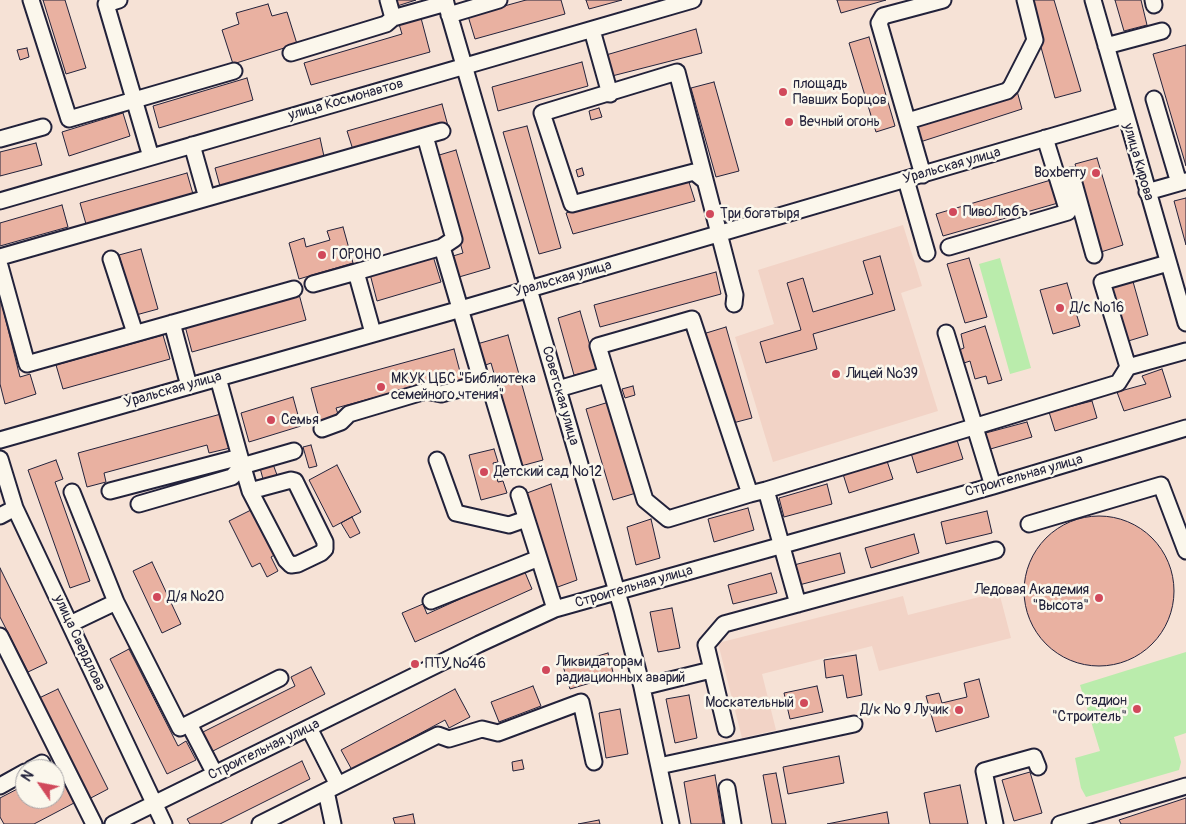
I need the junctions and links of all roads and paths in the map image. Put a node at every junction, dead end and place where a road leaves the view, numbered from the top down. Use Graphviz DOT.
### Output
graph roads {
  1 [pos="31,0"];
  2 [pos="119,0"];
  3 [pos="388,0"];
  4 [pos="498,0"];
  5 [pos="690,0"];
  6 [pos="944,0"];
  7 [pos="1025,0"];
  8 [pos="1093,0"];
  9 [pos="446,6"];
  10 [pos="393,18"];
  11 [pos="592,30"];
  12 [pos="1162,31"];
  13 [pos="1106,46"];
  14 [pos="291,52"];
  15 [pos="464,67"];
  16 [pos="234,71"];
  17 [pos="610,94"];
  18 [pos="134,99"];
  19 [pos="1154,99"];
  20 [pos="1125,115"];
  21 [pos="908,121"];
  22 [pos="43,127"];
  23 [pos="442,131"];
  24 [pos="425,136"];
  25 [pos="1045,138"];
  26 [pos="0,139"];
  27 [pos="192,145"];
  28 [pos="151,157"];
  29 [pos="924,174"];
  30 [pos="1072,176"];
  31 [pos="704,180"];
  32 [pos="906,180"];
  33 [pos="1183,182"];
  34 [pos="1147,192"];
  35 [pos="207,198"];
  36 [pos="0,201"];
  37 [pos="1068,212"];
  38 [pos="1084,218"];
  39 [pos="719,234"];
  40 [pos="442,247"];
  41 [pos="949,247"];
  42 [pos="928,253"];
  43 [pos="1094,254"];
  44 [pos="0,257"];
  45 [pos="111,259"];
  46 [pos="1168,263"];
  47 [pos="0,266"];
  48 [pos="356,272"];
  49 [pos="313,284"];
  50 [pos="294,289"];
  51 [pos="528,289"];
  52 [pos="734,304"];
  53 [pos="461,309"];
  54 [pos="172,323"];
  55 [pos="1186,323"];
  56 [pos="134,333"];
  57 [pos="946,333"];
  58 [pos="373,334"];
  59 [pos="1186,350"];
  60 [pos="1128,367"];
  61 [pos="606,375"];
  62 [pos="218,378"];
  63 [pos="482,383"];
  64 [pos="190,386"];
  65 [pos="558,389"];
  66 [pos="975,426"];
  67 [pos="1186,428"];
  68 [pos="322,429"];
  69 [pos="0,440"];
  70 [pos="294,451"];
  71 [pos="0,459"];
  72 [pos="437,460"];
  73 [pos="241,462"];
  74 [pos="514,467"];
  75 [pos="993,486"];
  76 [pos="766,490"];
  77 [pos="250,491"];
  78 [pos="72,492"];
  79 [pos="110,492"];
  80 [pos="750,494"];
  81 [pos="520,495"];
  82 [pos="138,504"];
  83 [pos="15,508"];
  84 [pos="0,516"];
  85 [pos="526,519"];
  86 [pos="1029,524"];
  87 [pos="781,545"];
  88 [pos="996,550"];
  89 [pos="1186,551"];
  90 [pos="539,558"];
  91 [pos="617,591"];
  92 [pos="431,601"];
  93 [pos="116,602"];
  94 [pos="798,604"];
  95 [pos="555,609"];
  96 [pos="70,624"];
  97 [pos="0,636"];
  98 [pos="711,670"];
  99 [pos="280,678"];
  100 [pos="642,687"];
  101 [pos="189,724"];
  102 [pos="854,724"];
  103 [pos="309,728"];
  104 [pos="726,729"];
  105 [pos="594,762"];
  106 [pos="659,766"];
  107 [pos="1038,766"];
  108 [pos="215,774"];
  109 [pos="15,778"];
  110 [pos="0,786"];
  111 [pos="1186,786"];
  112 [pos="332,788"];
  113 [pos="727,788"];
  114 [pos="155,803"];
  115 [pos="1102,818"];
  116 [pos="94,824"];
  117 [pos="112,824"];
  118 [pos="164,824"];
  119 [pos="260,824"];
  120 [pos="333,824"];
  121 [pos="671,824"];
  122 [pos="733,824"];
  123 [pos="995,824"];
  124 [pos="1060,824"];
  1 -- 18 [label="street"];
  2 -- 18 [label="street"];
  3 -- 10 [label="street"];
  4 -- 9 [label="street"];
  5 -- 11 [label="street, улица Космонавтов"];
  6 -- 21 [label="street"];
  7 -- 21 [label="street"];
  8 -- 13 [label="street, улица Кирова"];
  9 -- 10 [label="street"];
  9 -- 15 [label="street, Советская улица"];
  10 -- 14 [label="street"];
  11 -- 15 [label="street, улица Космонавтов"];
  11 -- 17 [label="street"];
  12 -- 13 [label="street"];
  13 -- 20 [label="street, улица Кирова"];
  15 -- 27 [label="street, улица Космонавтов"];
  15 -- 51 [label="street, Советская улица"];
  16 -- 18 [label="street"];
  17 -- 31 [label="street"];
  17 -- 31 [label="street"];
  18 -- 28 [label="street"];
  19 -- 33 [label="street"];
  20 -- 25 [label="street, Уральская улица"];
  20 -- 34 [label="street, улица Кирова"];
  21 -- 29 [label="street"];
  22 -- 26 [label="street"];
  23 -- 24 [label="street"];
  24 -- 35 [label="street"];
  24 -- 40 [label="street"];
  25 -- 29 [label="street, Уральская улица"];
  25 -- 37 [label="street"];
  27 -- 28 [label="street, улица Космонавтов"];
  27 -- 35 [label="street"];
  28 -- 36 [label="street, улица Космонавтов"];
  29 -- 32 [label="street, Уральская улица"];
  30 -- 38 [label="street"];
  31 -- 39 [label="street"];
  32 -- 39 [label="street, Уральская улица"];
  32 -- 42 [label="street"];
  33 -- 34 [label="street"];
  34 -- 46 [label="street, улица Кирова"];
  35 -- 44 [label="street"];
  37 -- 38 [label="street"];
  37 -- 41 [label="street"];
  38 -- 43 [label="street"];
  39 -- 51 [label="street, Уральская улица"];
  39 -- 52 [label="street"];
  40 -- 48 [label="street"];
  40 -- 53 [label="street"];
  45 -- 56 [label="street"];
  46 -- 55 [label="street, улица Кирова"];
  46 -- 60 [label="street"];
  47 -- 56 [label="street"];
  48 -- 49 [label="street"];
  48 -- 58 [label="street"];
  50 -- 54 [label="street"];
  51 -- 53 [label="street, Уральская улица"];
  51 -- 65 [label="street, Советская улица"];
  53 -- 58 [label="street, Уральская улица"];
  53 -- 63 [label="street"];
  54 -- 56 [label="street"];
  54 -- 64 [label="street"];
  57 -- 66 [label="street"];
  58 -- 62 [label="street, Уральская улица"];
  59 -- 60 [label="street"];
  60 -- 66 [label="street"];
  61 -- 65 [label="street"];
  61 -- 80 [label="street"];
  61 -- 80 [label="street"];
  62 -- 64 [label="street, Уральская улица"];
  62 -- 73 [label="street"];
  63 -- 68 [label="street"];
  63 -- 74 [label="street"];
  64 -- 69 [label="street, Уральская улица"];
  65 -- 91 [label="street, Советская улица"];
  66 -- 75 [label="street"];
  66 -- 76 [label="street"];
  67 -- 75 [label="street, Строительная улица"];
  70 -- 73 [label="street"];
  71 -- 83 [label="street, улица Свердлова"];
  72 -- 85 [label="street"];
  73 -- 77 [label="street"];
  73 -- 79 [label="street"];
  73 -- 82 [label="street"];
  75 -- 87 [label="street, Строительная улица"];
  76 -- 80 [label="street"];
  76 -- 87 [label="street"];
  77 -- 77 [label="street"];
  78 -- 93 [label="street"];
  81 -- 85 [label="street"];
  83 -- 84 [label="street"];
  83 -- 96 [label="street, улица Свердлова"];
  85 -- 90 [label="street"];
  86 -- 89 [label="street"];
  87 -- 91 [label="street, Строительная улица"];
  87 -- 94 [label="street"];
  88 -- 94 [label="street"];
  90 -- 92 [label="street"];
  90 -- 95 [label="street"];
  91 -- 95 [label="street, Строительная улица"];
  91 -- 100 [label="street, Советская улица"];
  93 -- 96 [label="street"];
  93 -- 101 [label="street"];
  94 -- 98 [label="street"];
  95 -- 103 [label="street, Строительная улица"];
  96 -- 114 [label="street, улица Свердлова"];
  97 -- 116 [label="street"];
  98 -- 100 [label="street"];
  98 -- 104 [label="street"];
  99 -- 101 [label="street"];
  100 -- 106 [label="street, Советская улица"];
  101 -- 108 [label="street"];
  102 -- 106 [label="street"];
  103 -- 108 [label="street, Строительная улица"];
  103 -- 112 [label="street"];
  105 -- 112 [label="street"];
  106 -- 121 [label="street, Советская улица"];
  107 -- 123 [label="street"];
  108 -- 114 [label="street, Строительная улица"];
  109 -- 110 [label="street"];
  111 -- 115 [label="street"];
  112 -- 119 [label="street"];
  112 -- 120 [label="street"];
  113 -- 122 [label="street"];
  114 -- 117 [label="street, Строительная улица"];
  114 -- 118 [label="street, улица Свердлова"];
  115 -- 124 [label="street"];
}
